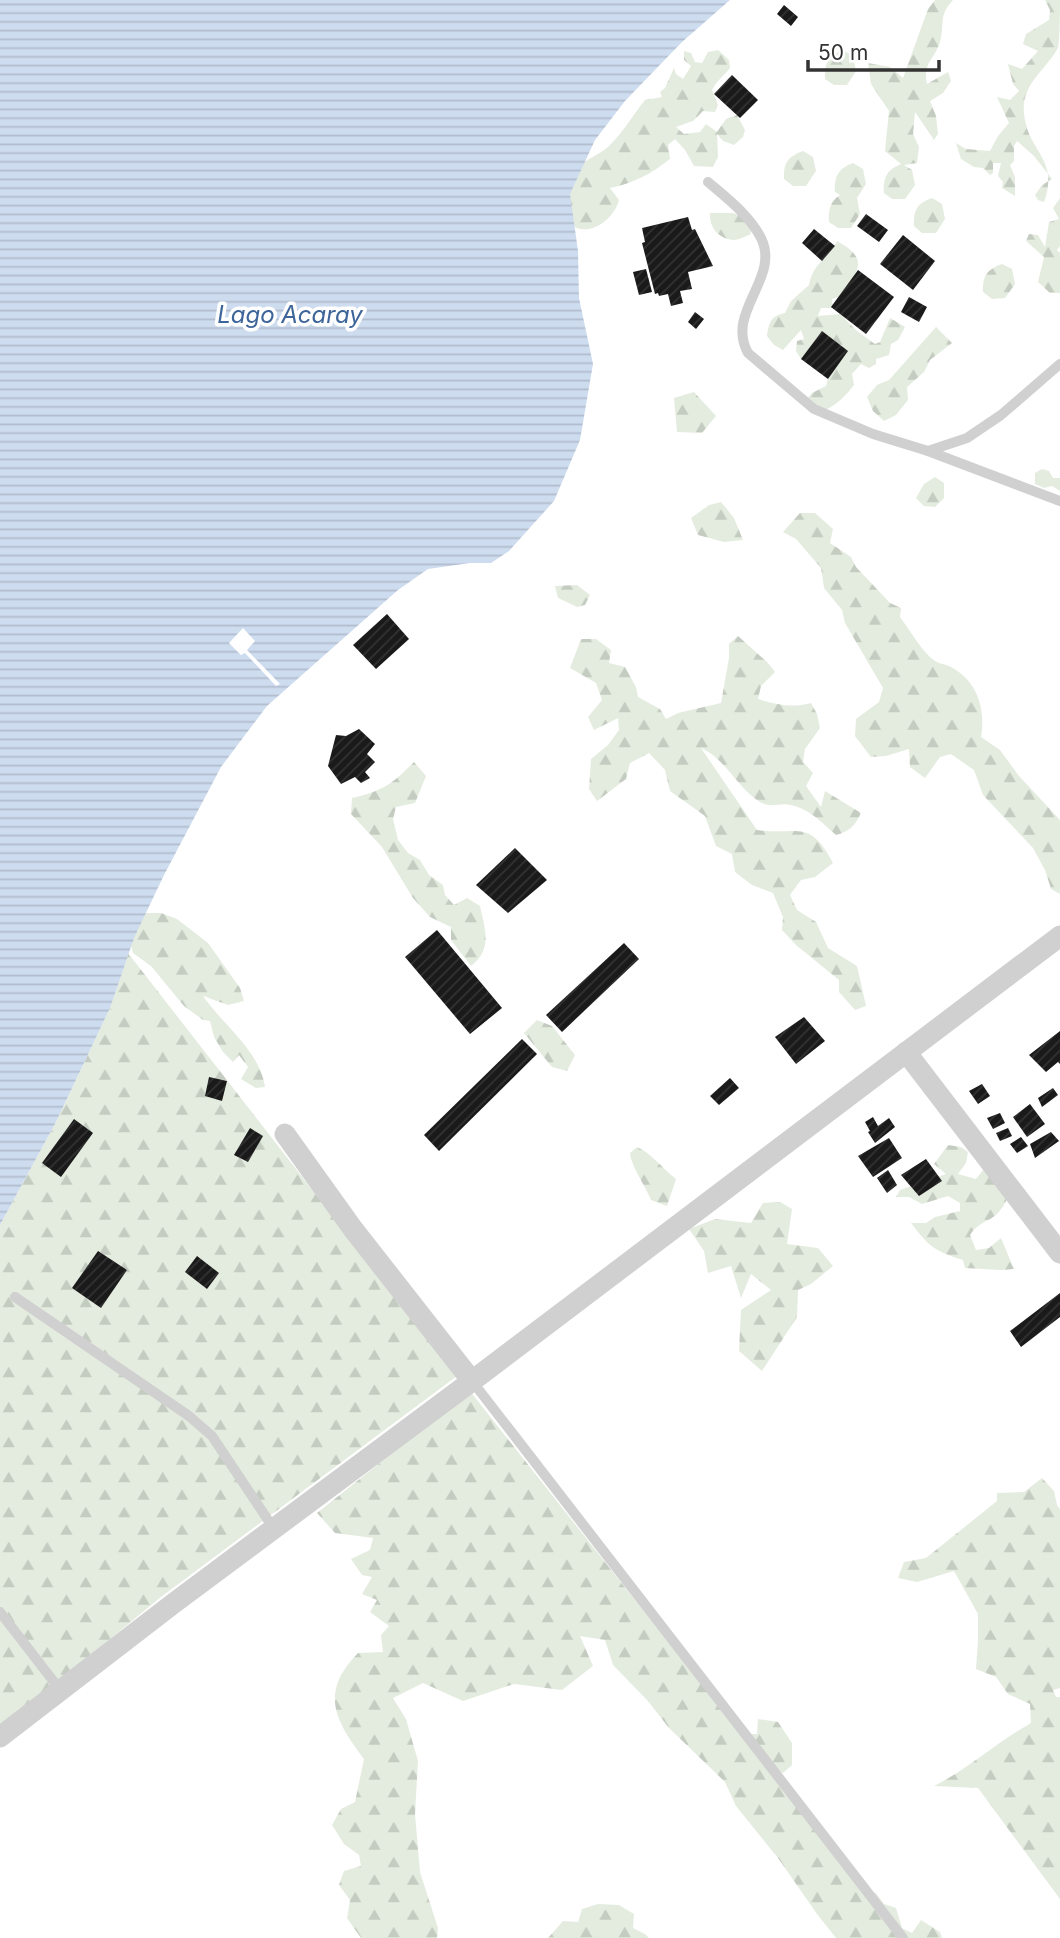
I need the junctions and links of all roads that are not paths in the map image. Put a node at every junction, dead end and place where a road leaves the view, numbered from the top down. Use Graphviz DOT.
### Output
graph roads {
  1 [pos="708,182"];
  2 [pos="1060,364"];
  3 [pos="928,451"];
  4 [pos="1060,501"];
  5 [pos="1060,936"];
  6 [pos="906,1052"];
  7 [pos="285,1134"];
  8 [pos="1056,1240"];
  9 [pos="15,1297"];
  10 [pos="471,1381"];
  11 [pos="274,1529"];
  12 [pos="0,1612"];
  13 [pos="61,1691"];
  14 [pos="0,1737"];
  15 [pos="903,1938"];
  1 -- 3 [label="lane"];
  2 -- 3 [label="lane"];
  3 -- 4 [label="lane"];
  5 -- 6 [label="street"];
  6 -- 8 [label="street"];
  6 -- 10 [label="street"];
  7 -- 10 [label="street"];
  9 -- 11 [label="lane"];
  10 -- 11 [label="street"];
  10 -- 15 [label="lane"];
  11 -- 13 [label="street"];
  12 -- 13 [label="lane"];
  13 -- 14 [label="street"];
}
